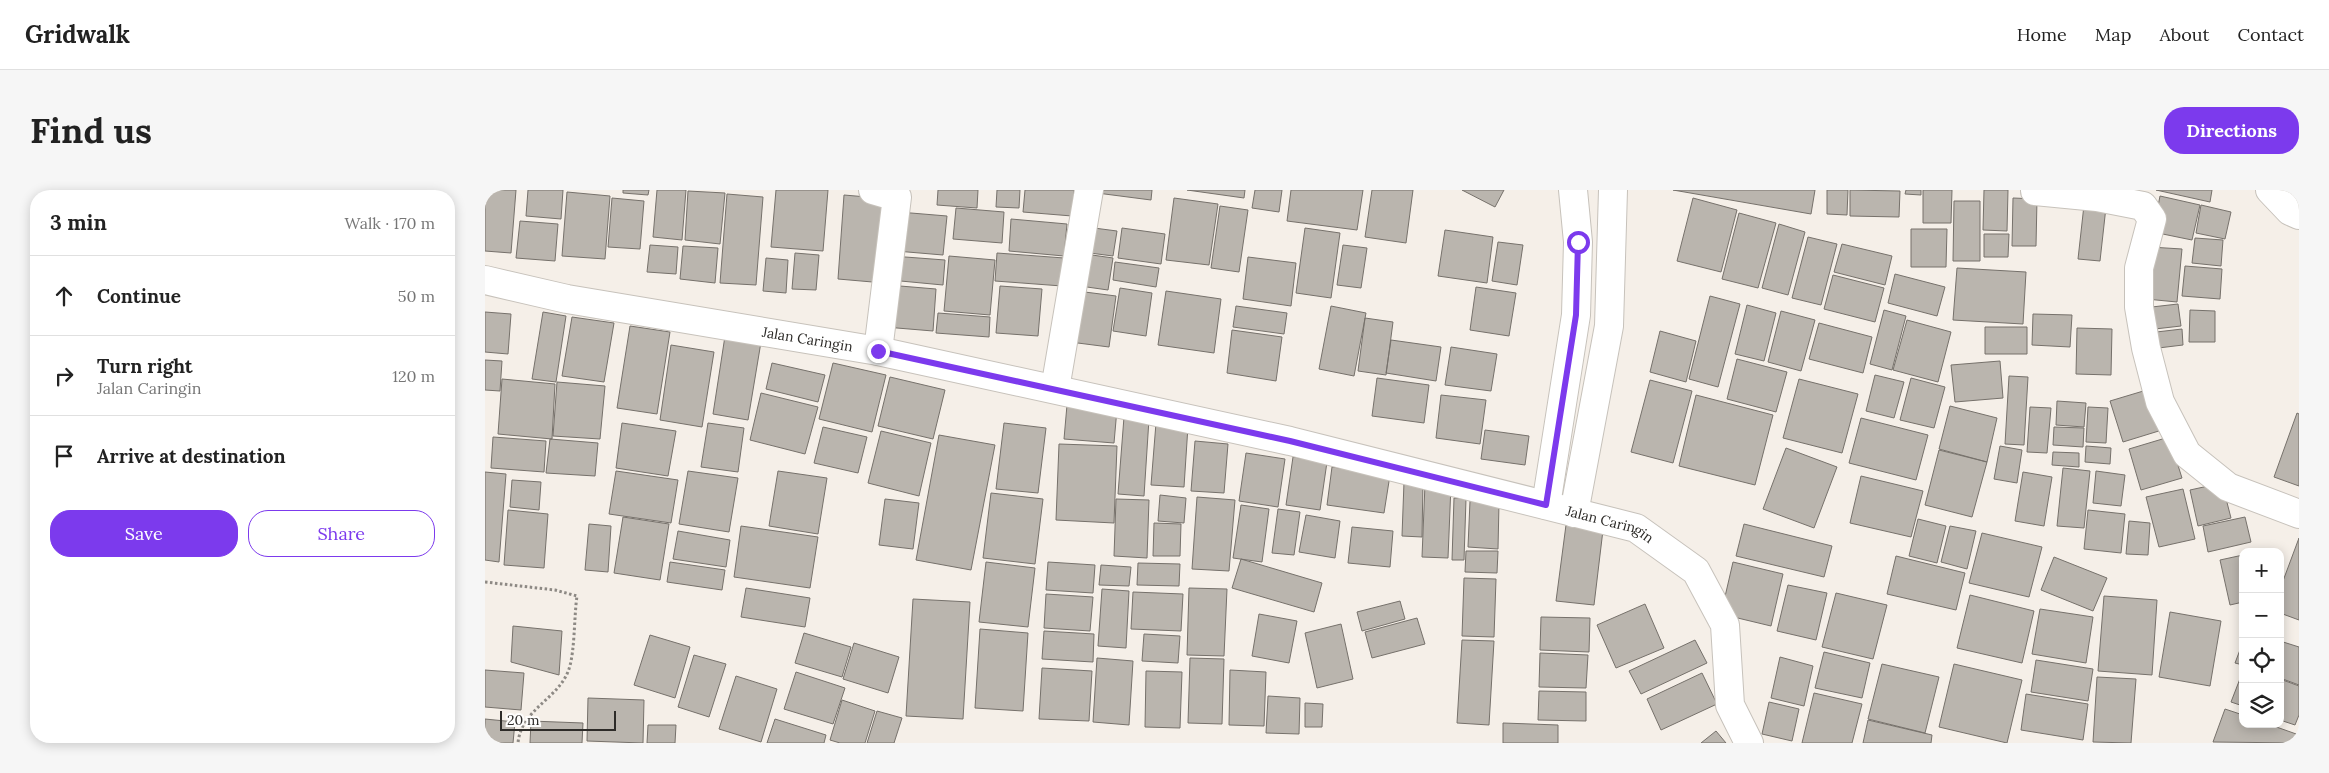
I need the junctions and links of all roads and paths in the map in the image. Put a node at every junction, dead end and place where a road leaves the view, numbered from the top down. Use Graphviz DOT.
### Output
graph roads {
  1 [pos="873,190"];
  2 [pos="1089,190"];
  3 [pos="1573,190"];
  4 [pos="1613,190"];
  5 [pos="2271,190"];
  6 [pos="2035,191"];
  7 [pos="2299,215"];
  8 [pos="485,280"];
  9 [pos="878,351"];
  10 [pos="1055,390"];
  11 [pos="1546,505"];
  12 [pos="1574,513"];
  13 [pos="2299,514"];
  14 [pos="485,582"];
  15 [pos="518,743"];
  16 [pos="1749,743"];
  1 -- 9 [label="street"];
  2 -- 10 [label="street"];
  3 -- 11 [label="street"];
  4 -- 12 [label="street"];
  5 -- 7 [label="street"];
  6 -- 13 [label="street"];
  8 -- 9 [label="street, Jalan Caringin"];
  9 -- 10 [label="street, Jalan Caringin"];
  10 -- 11 [label="street, Jalan Caringin"];
  11 -- 12 [label="street, Jalan Caringin"];
  12 -- 16 [label="street, Jalan Caringin"];
  14 -- 15 [label="path"];
}
